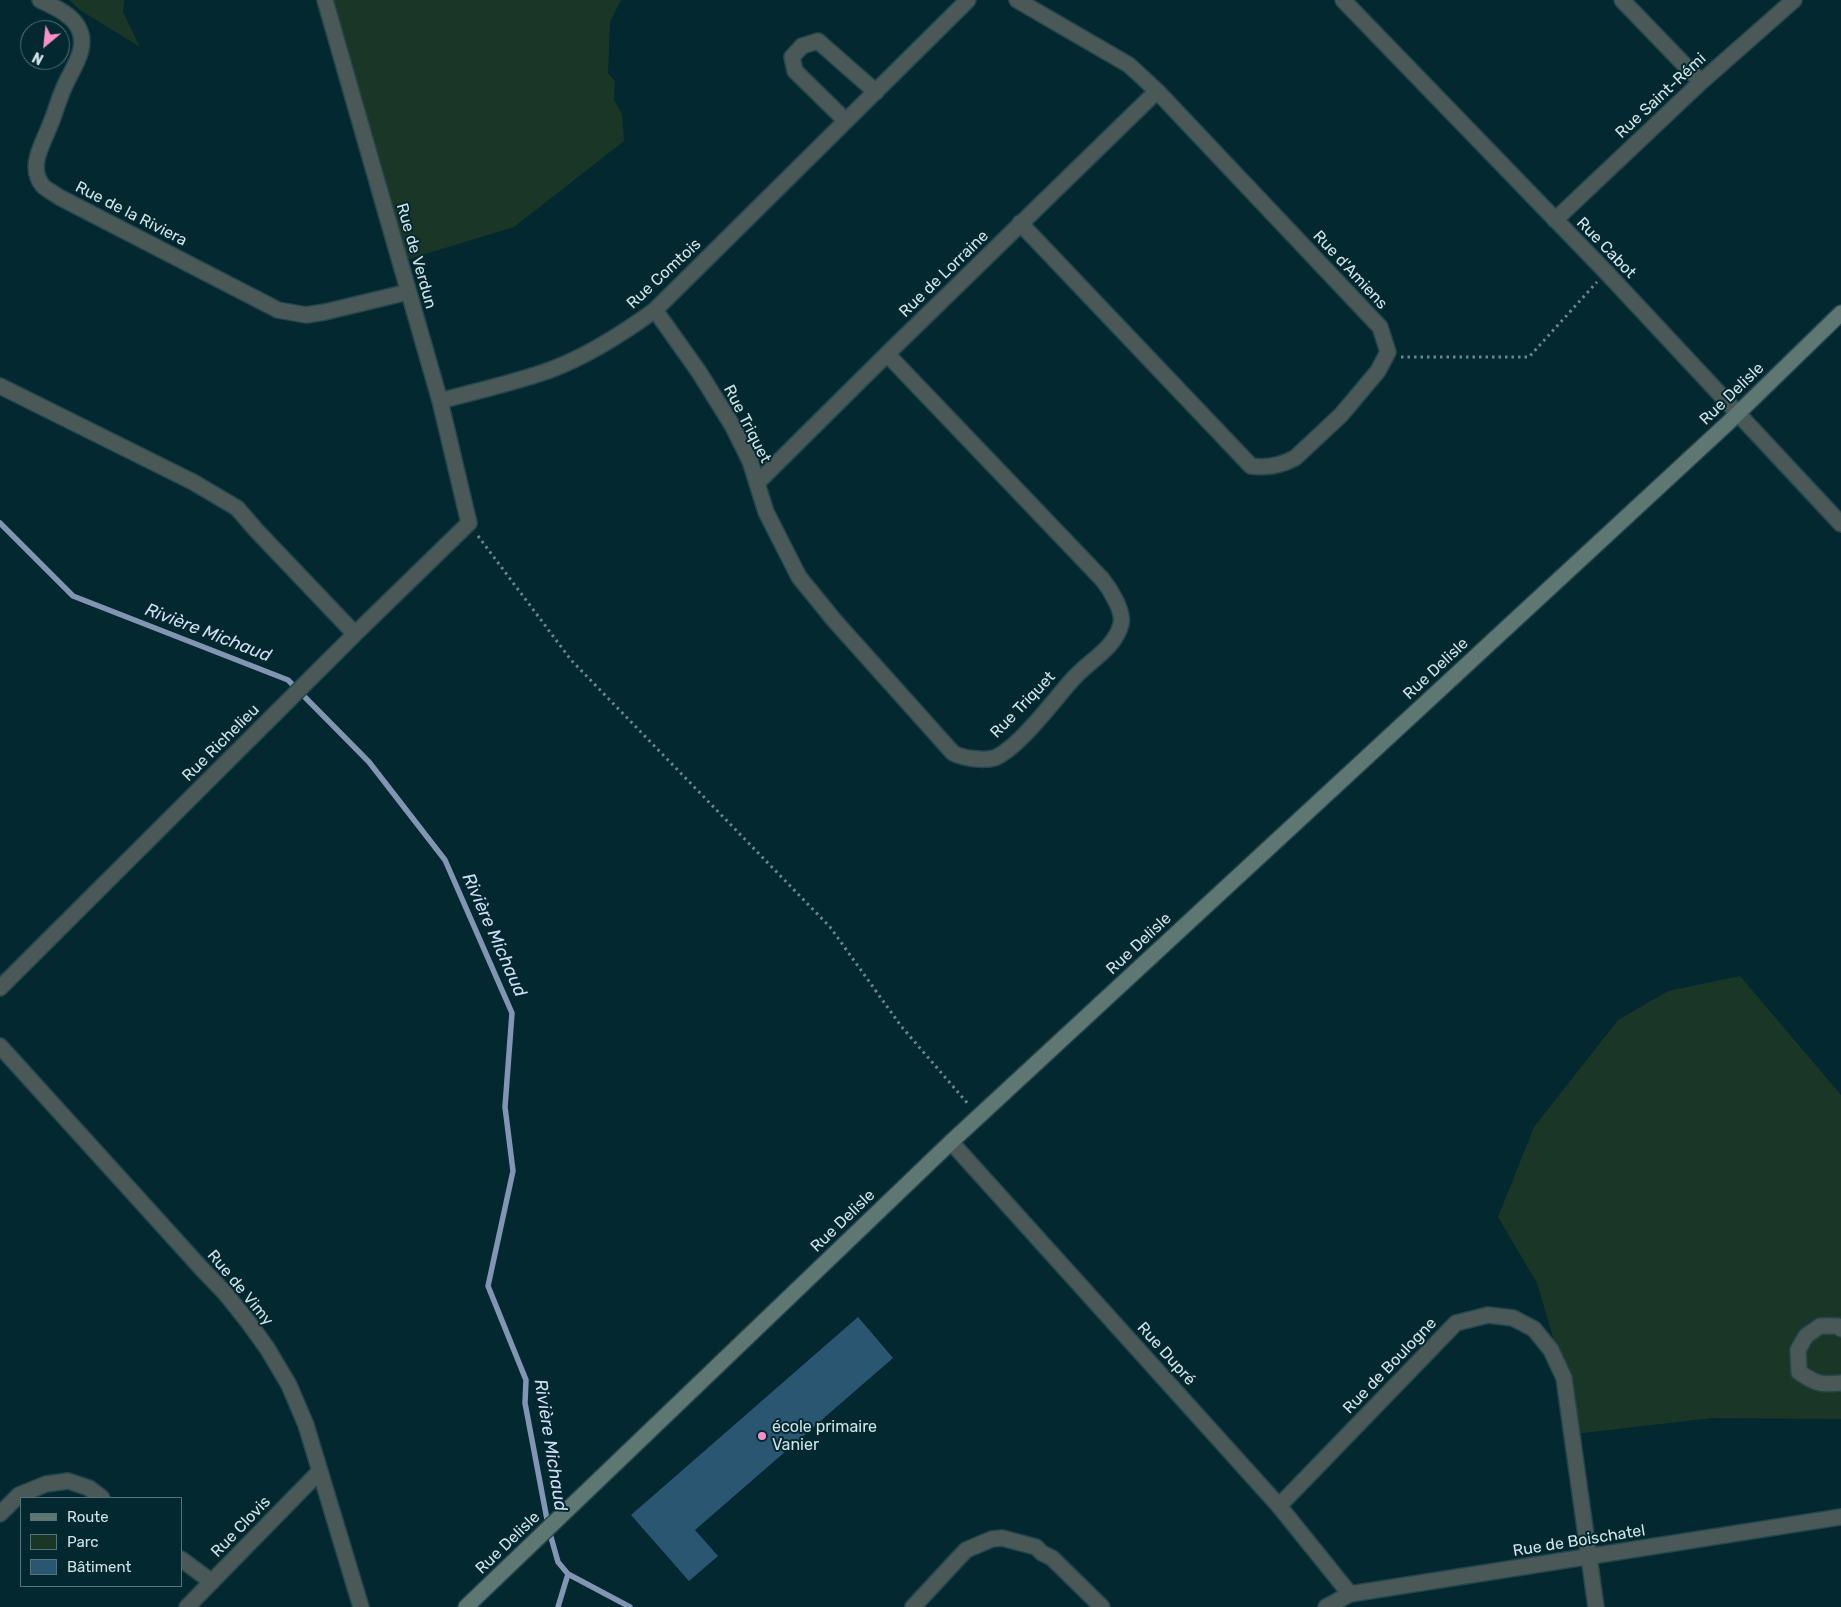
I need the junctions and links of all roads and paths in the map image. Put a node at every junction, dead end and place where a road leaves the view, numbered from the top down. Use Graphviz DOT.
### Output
graph roads {
  1 [pos="40,0"];
  2 [pos="324,0"];
  3 [pos="968,0"];
  4 [pos="1017,0"];
  5 [pos="1344,0"];
  6 [pos="1622,0"];
  7 [pos="1794,0"];
  8 [pos="1701,82"];
  9 [pos="1157,91"];
  10 [pos="876,92"];
  11 [pos="846,121"];
  12 [pos="1555,220"];
  13 [pos="1020,223"];
  14 [pos="1606,272"];
  15 [pos="408,292"];
  16 [pos="655,310"];
  17 [pos="1841,313"];
  18 [pos="887,354"];
  19 [pos="1386,357"];
  20 [pos="0,386"];
  21 [pos="440,401"];
  22 [pos="1737,414"];
  23 [pos="757,483"];
  24 [pos="468,523"];
  25 [pos="1841,524"];
  26 [pos="355,634"];
  27 [pos="0,988"];
  28 [pos="0,1046"];
  29 [pos="979,1116"];
  30 [pos="952,1142"];
  31 [pos="1841,1329"];
  32 [pos="1841,1383"];
  33 [pos="320,1471"];
  34 [pos="101,1497"];
  35 [pos="1278,1506"];
  36 [pos="0,1514"];
  37 [pos="1841,1518"];
  38 [pos="1590,1557"];
  39 [pos="182,1560"];
  40 [pos="212,1582"];
  41 [pos="1350,1594"];
  42 [pos="187,1607"];
  43 [pos="361,1607"];
  44 [pos="466,1607"];
  45 [pos="913,1607"];
  46 [pos="1102,1607"];
  47 [pos="1326,1607"];
  48 [pos="1596,1607"];
  1 -- 15 [label="street, Rue de la Riviera"];
  2 -- 15 [label="street, Rue de Verdun"];
  3 -- 10 [label="street, Rue Comtois"];
  4 -- 9 [label="street, Rue d'Amiens"];
  5 -- 12 [label="street, Rue Cabot"];
  6 -- 8 [label="street"];
  7 -- 8 [label="street, Rue Saint-Rémi"];
  8 -- 12 [label="street, Rue Saint-Rémi"];
  9 -- 13 [label="street, Rue de Lorraine"];
  9 -- 19 [label="street, Rue d'Amiens"];
  10 -- 11 [label="street, Rue Comtois"];
  10 -- 11 [label="street"];
  11 -- 16 [label="street, Rue Comtois"];
  12 -- 14 [label="street, Rue Cabot"];
  13 -- 18 [label="street, Rue de Lorraine"];
  13 -- 19 [label="street"];
  14 -- 19 [label="path"];
  14 -- 22 [label="street, Rue Cabot"];
  15 -- 21 [label="street, Rue de Verdun"];
  16 -- 21 [label="street, Rue Comtois"];
  16 -- 23 [label="street, Rue Triquet"];
  17 -- 22 [label="street, Rue Delisle"];
  18 -- 23 [label="street, Rue de Lorraine"];
  18 -- 23 [label="street, Rue Triquet"];
  20 -- 26 [label="street"];
  21 -- 24 [label="street, Rue de Verdun"];
  22 -- 25 [label="street, Rue Cabot"];
  22 -- 29 [label="street, Rue Delisle"];
  24 -- 26 [label="street, Rue Richelieu"];
  24 -- 29 [label="path"];
  26 -- 27 [label="street, Rue Richelieu"];
  28 -- 33 [label="street, Rue de Vimy"];
  29 -- 30 [label="street, Rue Delisle"];
  30 -- 35 [label="street, Rue Dupré"];
  30 -- 44 [label="street, Rue Delisle"];
  31 -- 32 [label="street"];
  33 -- 40 [label="street, Rue Clovis"];
  33 -- 43 [label="street, Rue de Vimy"];
  34 -- 36 [label="street"];
  35 -- 38 [label="street, Rue de Boulogne"];
  35 -- 41 [label="street, Rue Dupré"];
  37 -- 38 [label="street, Rue de Boischatel"];
  38 -- 41 [label="street, Rue de Boischatel"];
  38 -- 48 [label="street, Rue de Boulogne"];
  39 -- 40 [label="street"];
  40 -- 42 [label="street, Rue Clovis"];
  41 -- 47 [label="street, Rue de Boischatel"];
  45 -- 46 [label="street"];
}
